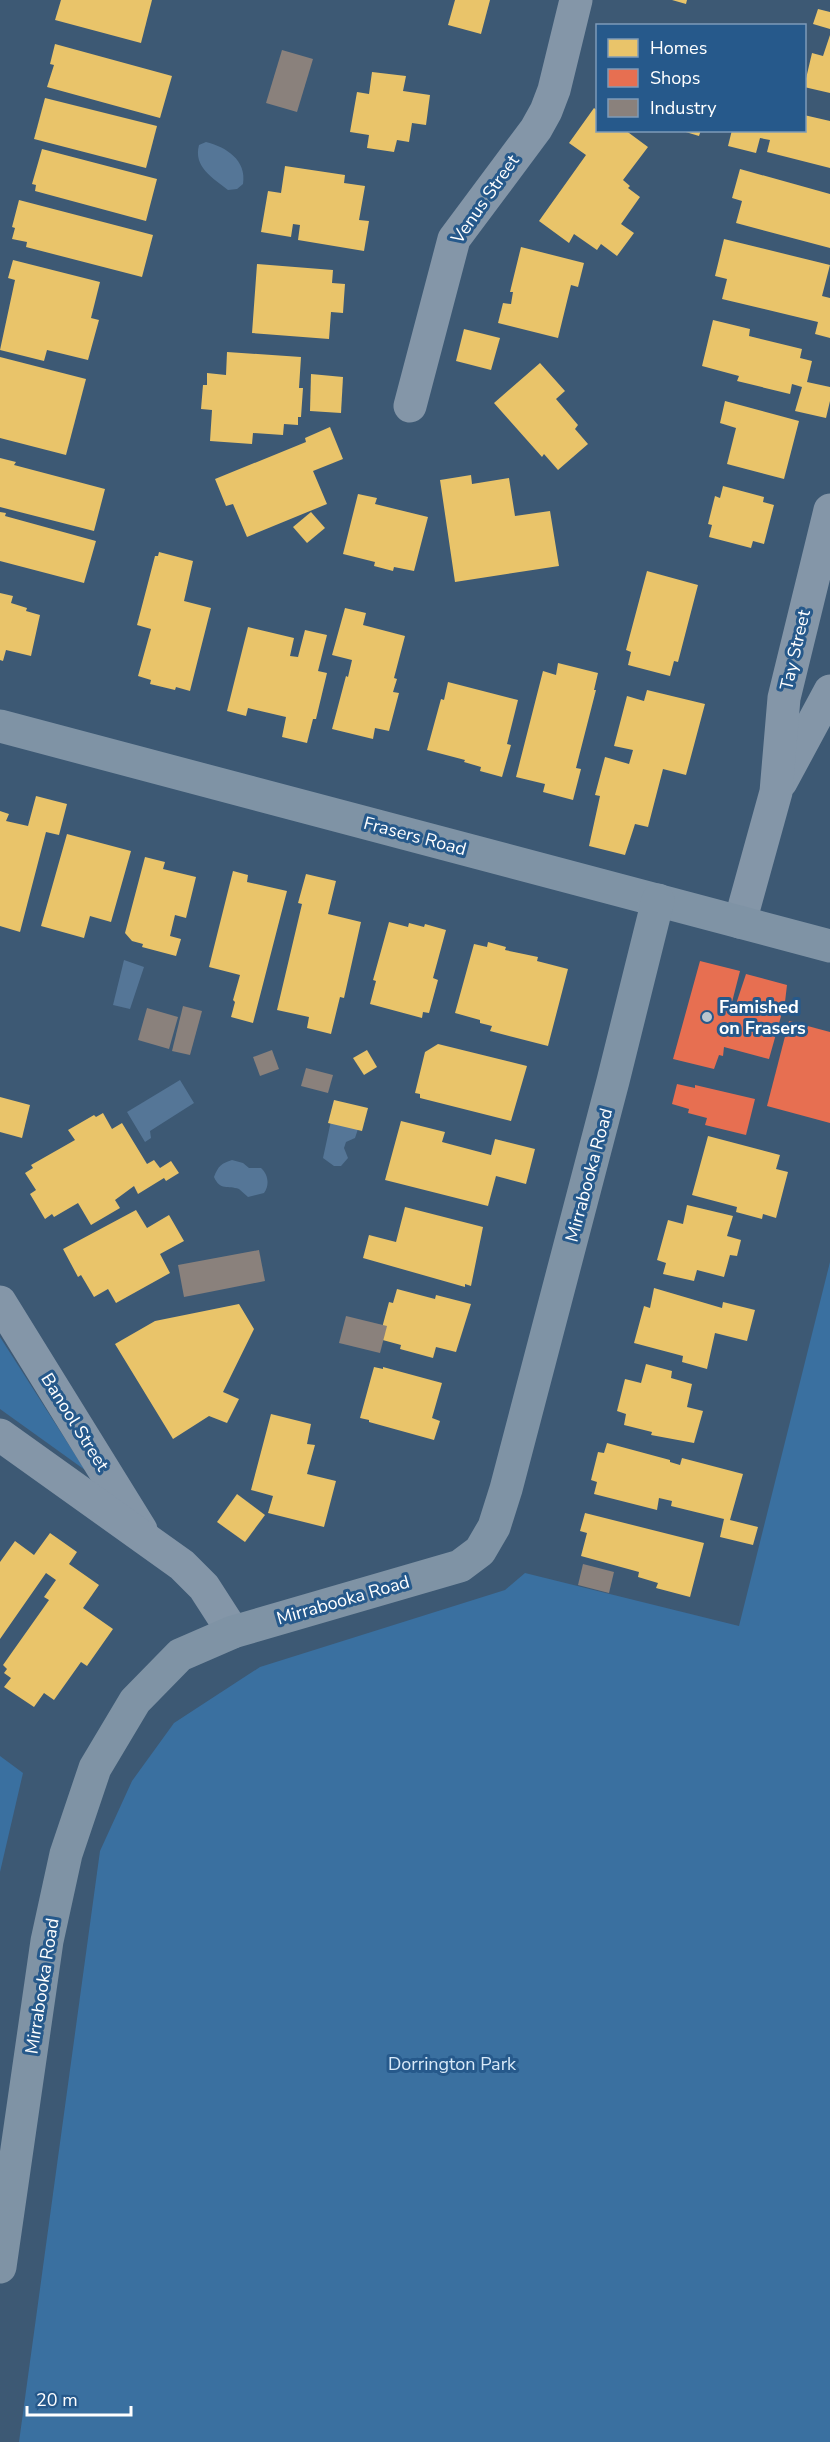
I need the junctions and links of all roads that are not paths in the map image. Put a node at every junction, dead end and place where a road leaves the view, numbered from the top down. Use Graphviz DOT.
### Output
graph roads {
  1 [pos="576,0"];
  2 [pos="410,406"];
  3 [pos="830,510"];
  4 [pos="830,691"];
  5 [pos="0,726"];
  6 [pos="776,792"];
  7 [pos="658,900"];
  8 [pos="740,922"];
  9 [pos="830,946"];
  10 [pos="0,1302"];
  11 [pos="0,1435"];
  12 [pos="149,1543"];
  13 [pos="233,1632"];
  14 [pos="6,2182"];
  15 [pos="0,2267"];
  1 -- 2 [label="street, Venus Street"];
  3 -- 6 [label="street, Tay Street"];
  4 -- 6 [label="street, Tay Street"];
  5 -- 7 [label="street, Frasers Road"];
  6 -- 8 [label="street, Tay Street"];
  7 -- 8 [label="street, Frasers Road"];
  7 -- 13 [label="street, Mirrabooka Road"];
  8 -- 9 [label="street, Frasers Road"];
  10 -- 12 [label="street, Banool Street"];
  11 -- 12 [label="street, Banool Street"];
  12 -- 13 [label="street, Banool Street"];
  13 -- 14 [label="street, Mirrabooka Road"];
  14 -- 15 [label="street, Mirrabooka Road"];
}
